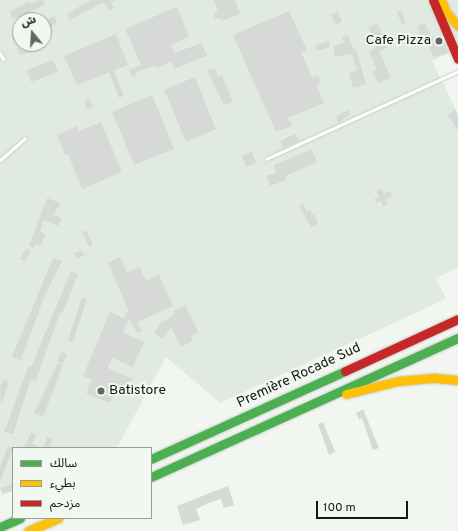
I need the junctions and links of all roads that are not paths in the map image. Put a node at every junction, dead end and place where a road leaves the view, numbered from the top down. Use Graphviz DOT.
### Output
graph roads {
  1 [pos="433,0"];
  2 [pos="441,0"];
  3 [pos="458,26"];
  4 [pos="0,54"];
  5 [pos="3,59"];
  6 [pos="458,60"];
  7 [pos="458,71"];
  8 [pos="25,138"];
  9 [pos="266,159"];
  10 [pos="0,160"];
  11 [pos="458,319"];
  12 [pos="458,338"];
  13 [pos="458,380"];
  14 [pos="313,403"];
  15 [pos="152,459"];
  16 [pos="152,477"];
  17 [pos="18,519"];
  18 [pos="56,519"];
  19 [pos="0,527"];
  20 [pos="28,531"];
  1 -- 6 [label="highway"];
  2 -- 3 [label="highway"];
  4 -- 5 [label="lane"];
  7 -- 9 [label="lane"];
  8 -- 10 [label="lane"];
  11 -- 15 [label="highway, Première Rocade Sud"];
  12 -- 14 [label="highway"];
  13 -- 14 [label="highway"];
  14 -- 16 [label="highway"];
  17 -- 19 [label="highway"];
  18 -- 20 [label="highway"];
}
